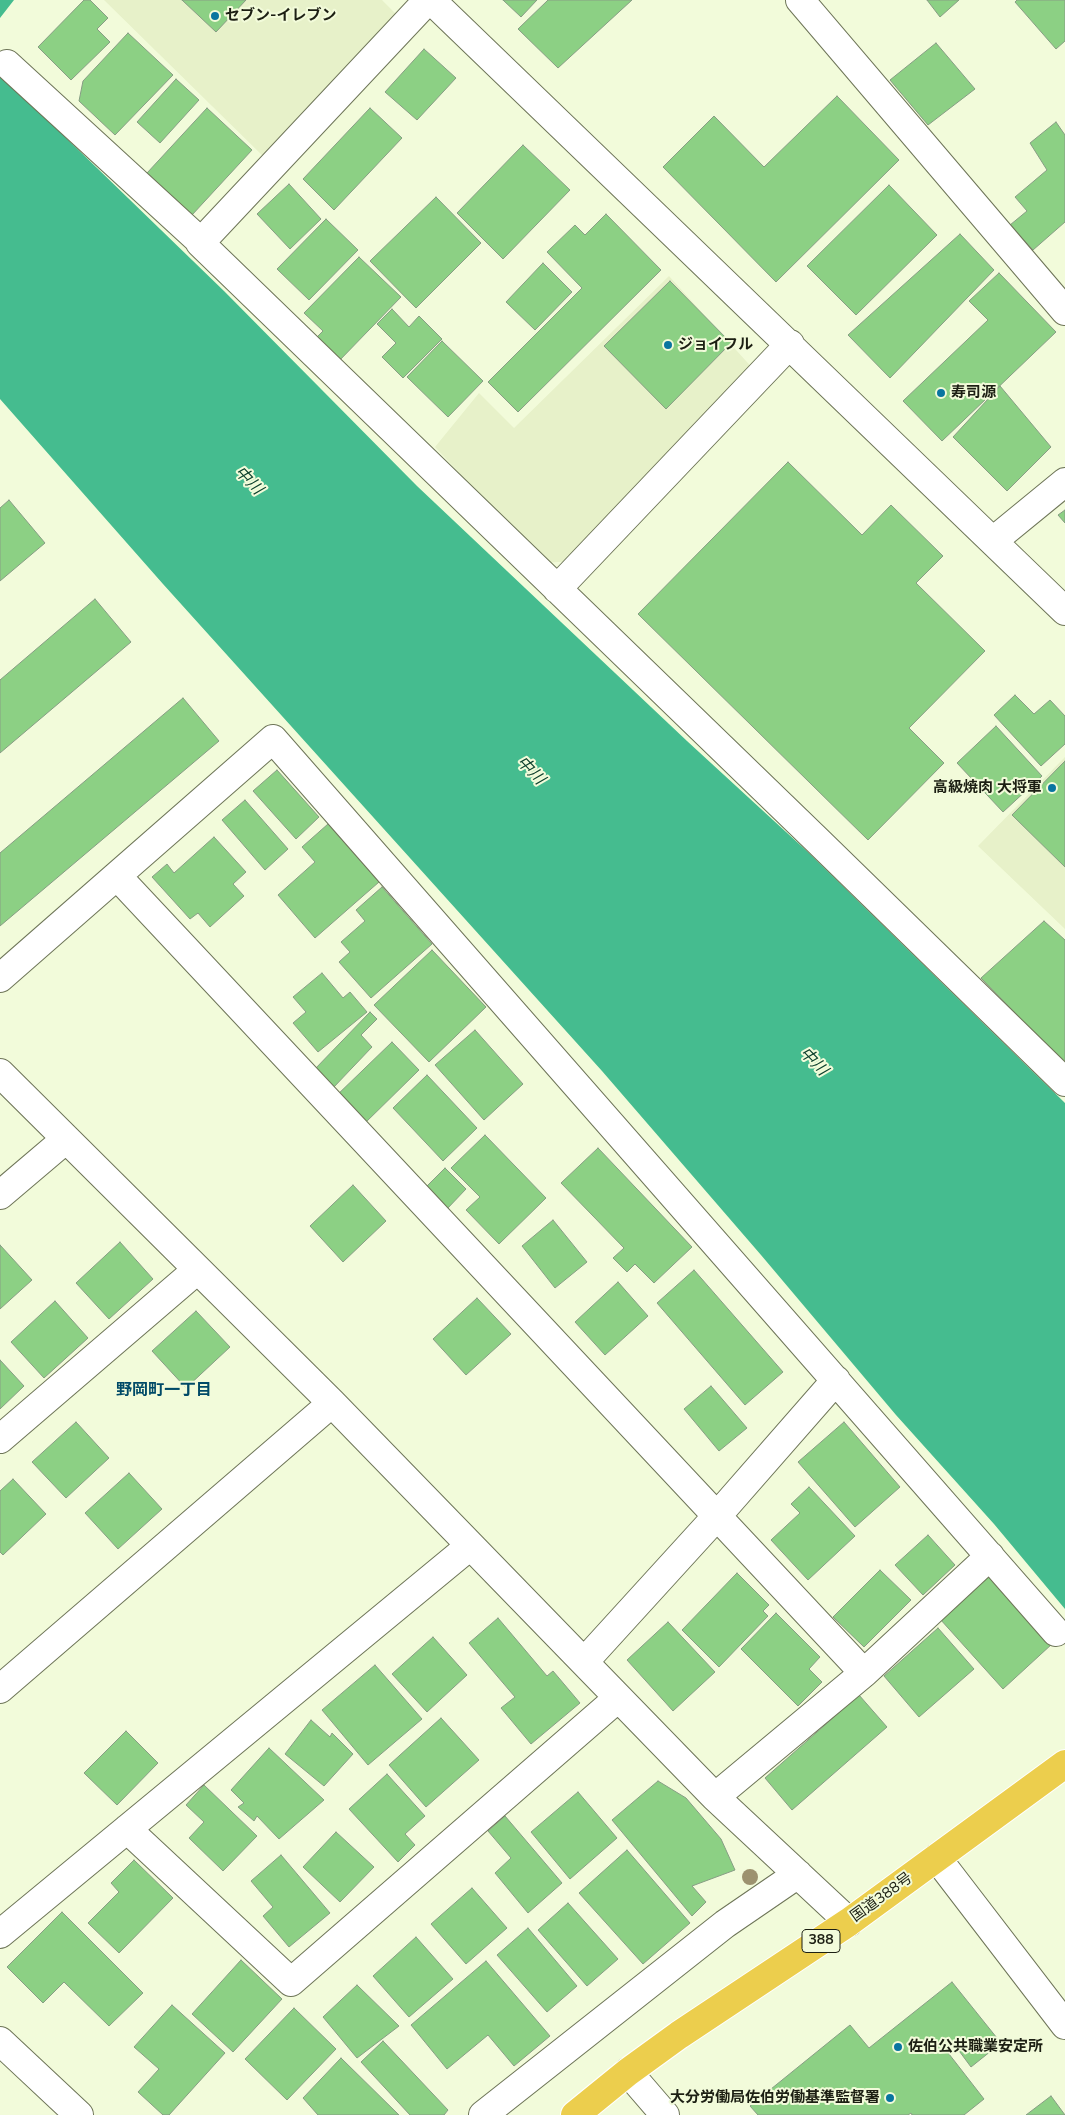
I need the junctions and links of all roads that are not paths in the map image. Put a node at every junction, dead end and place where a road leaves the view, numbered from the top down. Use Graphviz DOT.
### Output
graph roads {
  1 [pos="429,0"];
  2 [pos="800,0"];
  3 [pos="7,64"];
  4 [pos="202,242"];
  5 [pos="1065,311"];
  6 [pos="790,344"];
  7 [pos="1065,482"];
  8 [pos="993,541"];
  9 [pos="557,589"];
  10 [pos="1065,611"];
  11 [pos="117,876"];
  12 [pos="0,978"];
  13 [pos="0,1073"];
  14 [pos="1065,1082"];
  15 [pos="66,1139"];
  16 [pos="0,1195"];
  17 [pos="198,1270"];
  18 [pos="836,1380"];
  19 [pos="332,1403"];
  20 [pos="0,1439"];
  21 [pos="717,1516"];
  22 [pos="470,1546"];
  23 [pos="990,1556"];
  24 [pos="1056,1632"];
  25 [pos="584,1662"];
  26 [pos="864,1673"];
  27 [pos="0,1689"];
  28 [pos="618,1698"];
  29 [pos="1065,1764"];
  30 [pos="715,1797"];
  31 [pos="127,1829"];
  32 [pos="937,1858"];
  33 [pos="798,1874"];
  34 [pos="849,1922"];
  35 [pos="0,1934"];
  36 [pos="1065,2025"];
  37 [pos="0,2041"];
  38 [pos="628,2072"];
  39 [pos="79,2115"];
  40 [pos="483,2115"];
  41 [pos="575,2115"];
  42 [pos="665,2115"];
  1 -- 4 [label="street"];
  1 -- 6 [label="street"];
  2 -- 5 [label="street"];
  3 -- 4 [label="street"];
  4 -- 9 [label="street"];
  6 -- 8 [label="street"];
  6 -- 9 [label="street"];
  7 -- 8 [label="street"];
  8 -- 10 [label="street"];
  9 -- 14 [label="street"];
  11 -- 12 [label="street"];
  11 -- 18 [label="street"];
  11 -- 21 [label="street"];
  13 -- 15 [label="street"];
  15 -- 16 [label="street"];
  15 -- 17 [label="street"];
  17 -- 19 [label="street"];
  17 -- 20 [label="street"];
  18 -- 21 [label="street"];
  18 -- 23 [label="street"];
  19 -- 22 [label="street"];
  19 -- 27 [label="street"];
  21 -- 25 [label="street"];
  21 -- 26 [label="street"];
  22 -- 25 [label="street"];
  22 -- 31 [label="street"];
  23 -- 24 [label="street"];
  23 -- 26 [label="street"];
  25 -- 28 [label="street"];
  26 -- 30 [label="street"];
  28 -- 30 [label="street"];
  28 -- 31 [label="street"];
  29 -- 32 [label="highway, 国道388号 / 388"];
  30 -- 33 [label="street"];
  31 -- 35 [label="street"];
  32 -- 34 [label="highway, 国道388号 / 388"];
  32 -- 36 [label="street"];
  33 -- 34 [label="street"];
  33 -- 40 [label="street"];
  34 -- 38 [label="highway, 国道388号 / 388"];
  37 -- 39 [label="street"];
  38 -- 41 [label="highway, 国道388号 / 388"];
  38 -- 42 [label="street"];
}
